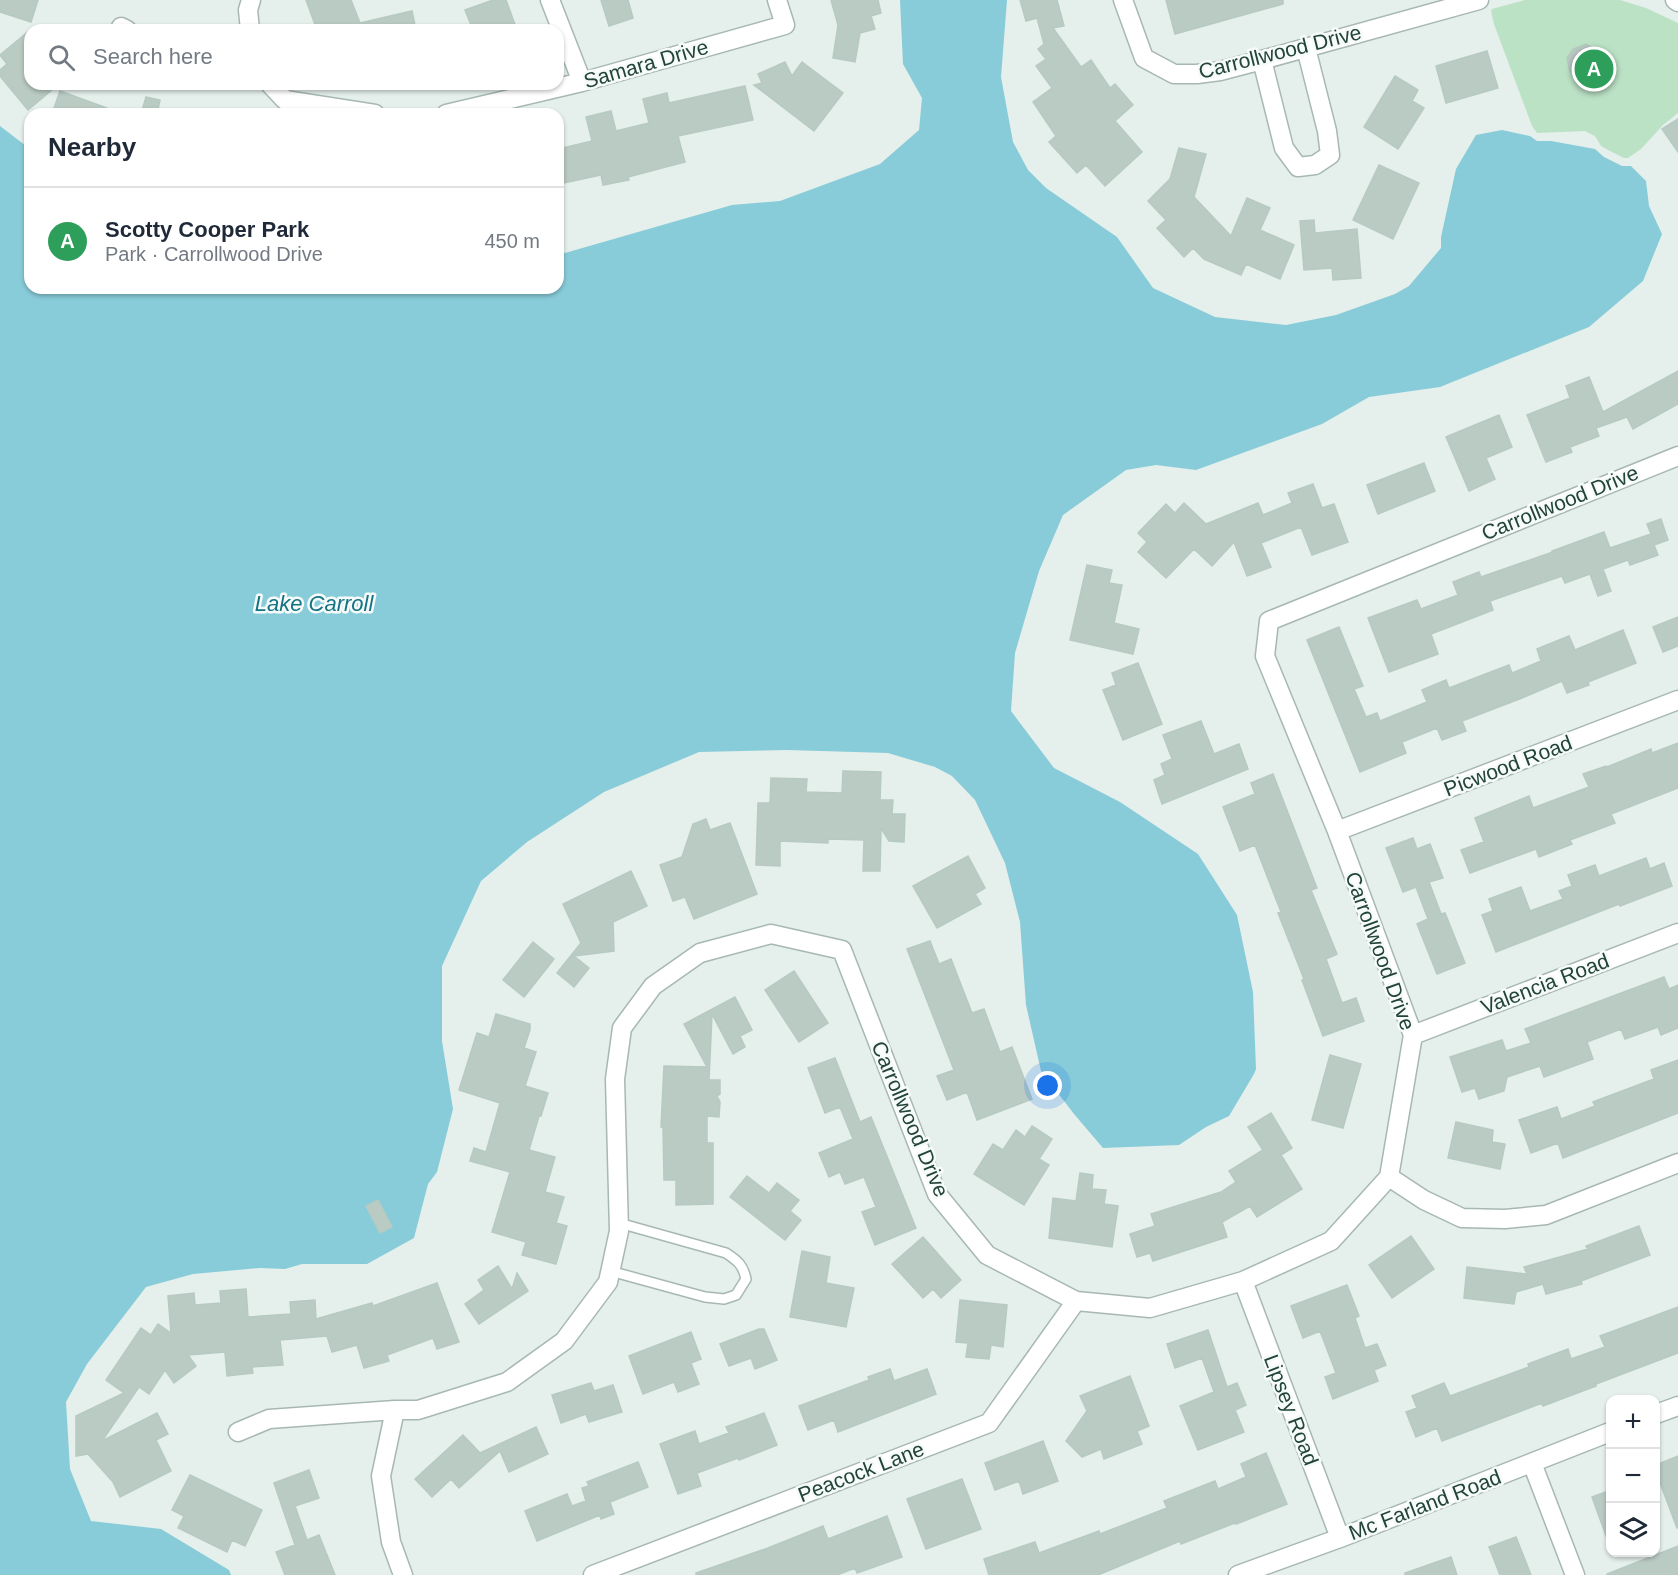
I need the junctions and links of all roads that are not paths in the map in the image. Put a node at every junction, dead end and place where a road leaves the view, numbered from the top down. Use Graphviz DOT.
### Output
graph roads {
  1 [pos="251,0"];
  2 [pos="550,0"];
  3 [pos="777,0"];
  4 [pos="1123,0"];
  5 [pos="1479,0"];
  6 [pos="249,24"];
  7 [pos="559,24"];
  8 [pos="564,36"];
  9 [pos="1306,48"];
  10 [pos="1262,60"];
  11 [pos="582,82"];
  12 [pos="564,86"];
  13 [pos="276,90"];
  14 [pos="548,90"];
  15 [pos="336,108"];
  16 [pos="472,108"];
  17 [pos="1678,456"];
  18 [pos="1678,700"];
  19 [pos="1337,831"];
  20 [pos="1678,933"];
  21 [pos="1413,1035"];
  22 [pos="1678,1163"];
  23 [pos="1389,1177"];
  24 [pos="619,1222"];
  25 [pos="610,1271"];
  26 [pos="1243,1281"];
  27 [pos="1077,1301"];
  28 [pos="1678,1406"];
  29 [pos="395,1410"];
  30 [pos="1660,1413"];
  31 [pos="238,1432"];
  32 [pos="1606,1434"];
  33 [pos="1532,1463"];
  34 [pos="1340,1538"];
  35 [pos="403,1575"];
  36 [pos="593,1575"];
  37 [pos="1238,1575"];
  38 [pos="1575,1575"];
  1 -- 6 [label="street"];
  2 -- 7 [label="street"];
  3 -- 11 [label="street, Samara Drive"];
  4 -- 10 [label="street, Carrollwood Drive"];
  5 -- 9 [label="street, Carrollwood Drive"];
  8 -- 11 [label="street"];
  9 -- 10 [label="street, Carrollwood Drive"];
  9 -- 10 [label="street"];
  11 -- 12 [label="street, Samara Drive"];
  13 -- 15 [label="street"];
  14 -- 16 [label="street, Samara Drive"];
  17 -- 19 [label="street, Carrollwood Drive"];
  18 -- 19 [label="street, Picwood Road"];
  19 -- 21 [label="street, Carrollwood Drive"];
  20 -- 21 [label="street, Valencia Road"];
  21 -- 23 [label="street, Carrollwood Drive"];
  22 -- 23 [label="street"];
  23 -- 26 [label="street, Carrollwood Drive"];
  24 -- 25 [label="street, Carrollwood Drive"];
  24 -- 25 [label="lane"];
  24 -- 27 [label="street, Carrollwood Drive"];
  25 -- 29 [label="street, Carrollwood Drive"];
  26 -- 27 [label="street, Carrollwood Drive"];
  26 -- 34 [label="street, Lipsey Road"];
  27 -- 36 [label="street, Peacock Lane"];
  28 -- 30 [label="street"];
  29 -- 31 [label="street, Carrollwood Drive"];
  29 -- 35 [label="street"];
  32 -- 33 [label="street, Mc Farland Road"];
  33 -- 34 [label="street, Mc Farland Road"];
  33 -- 38 [label="street"];
  34 -- 37 [label="street, Mc Farland Road"];
}
